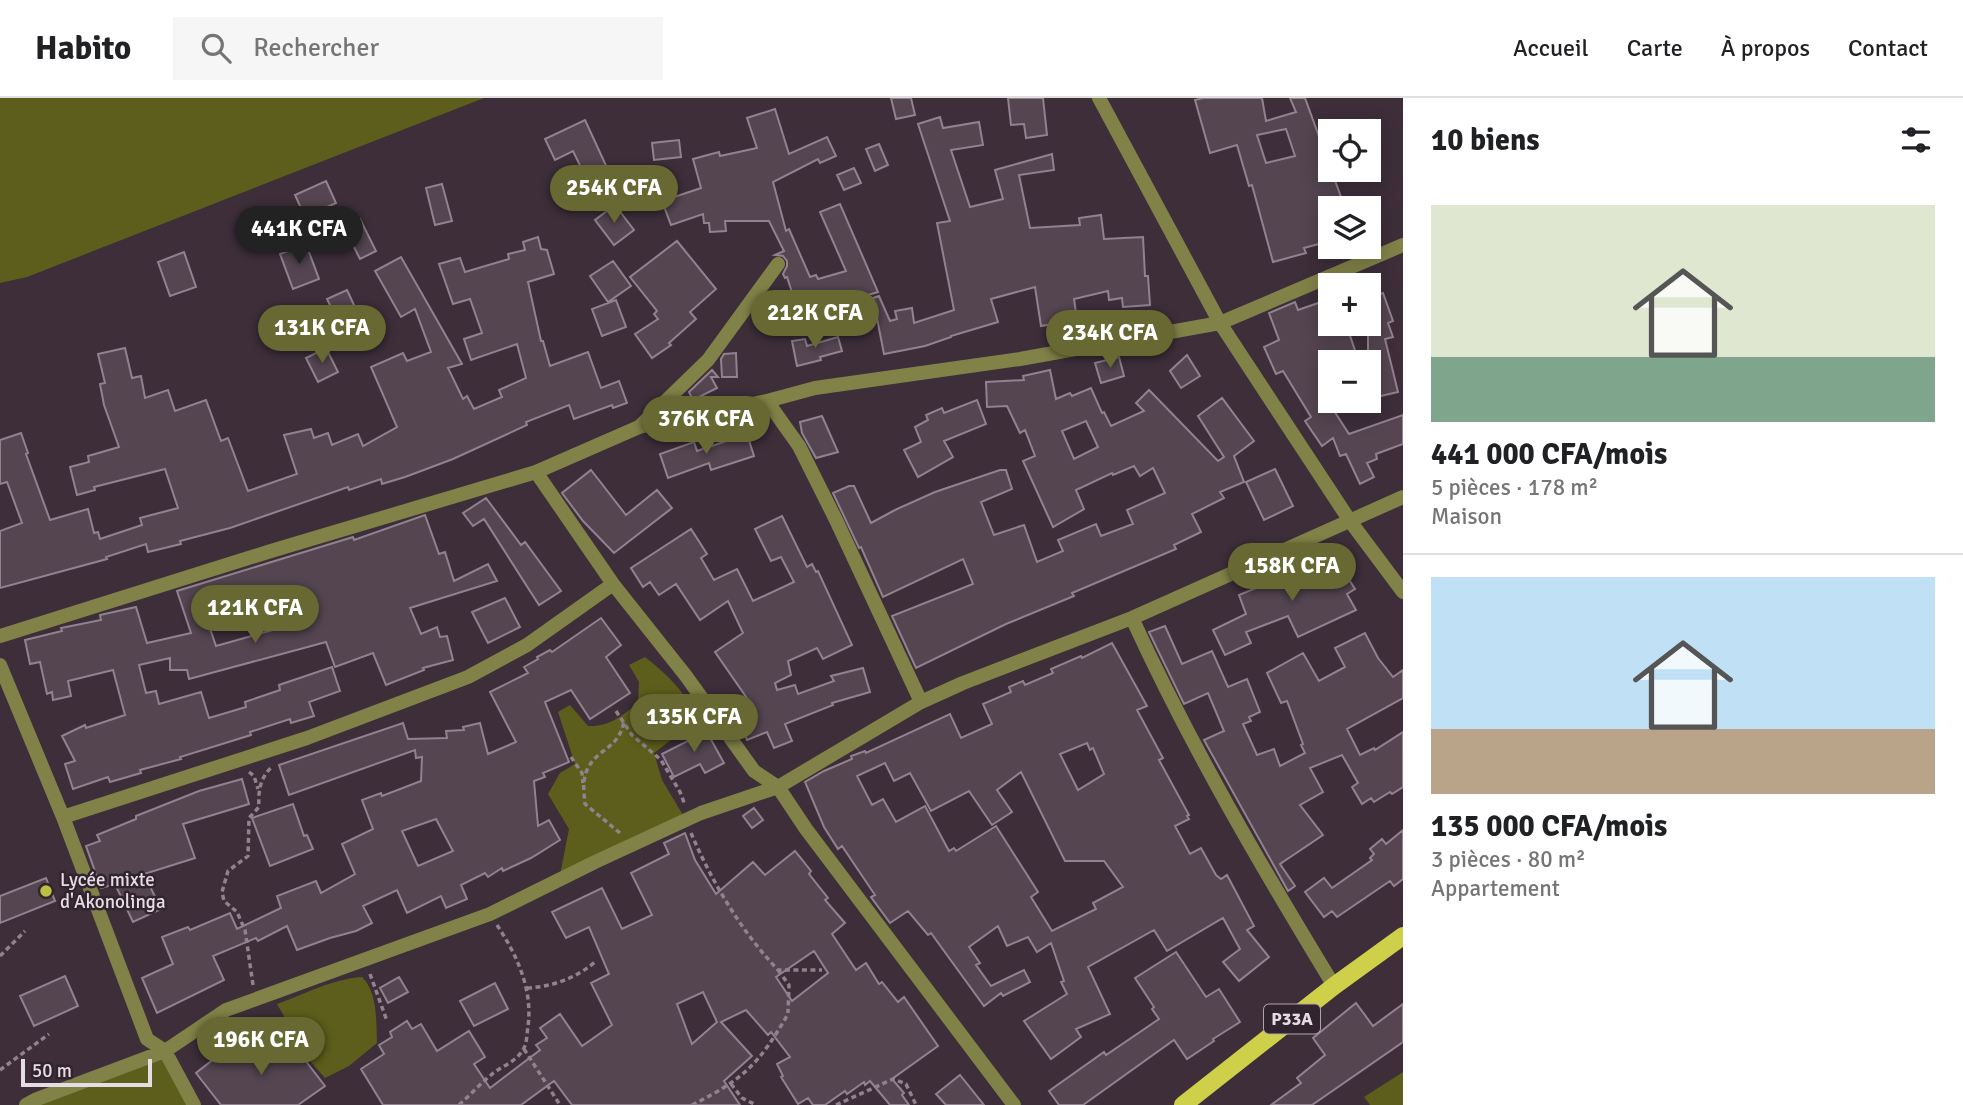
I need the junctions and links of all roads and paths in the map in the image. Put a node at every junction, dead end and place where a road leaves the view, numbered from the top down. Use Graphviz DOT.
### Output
graph roads {
  1 [pos="1099,98"];
  2 [pos="1403,245"];
  3 [pos="778,264"];
  4 [pos="1220,323"];
  5 [pos="767,401"];
  6 [pos="639,427"];
  7 [pos="536,472"];
  8 [pos="1403,497"];
  9 [pos="1350,521"];
  10 [pos="613,584"];
  11 [pos="1403,592"];
  12 [pos="1132,618"];
  13 [pos="0,636"];
  14 [pos="0,665"];
  15 [pos="921,702"];
  16 [pos="616,711"];
  17 [pos="624,722"];
  18 [pos="571,757"];
  19 [pos="280,760"];
  20 [pos="584,785"];
  21 [pos="778,787"];
  22 [pos="63,817"];
  23 [pos="686,820"];
  24 [pos="629,846"];
  25 [pos="490,914"];
  26 [pos="24,931"];
  27 [pos="1403,936"];
  28 [pos="0,956"];
  29 [pos="362,961"];
  30 [pos="595,962"];
  31 [pos="778,970"];
  32 [pos="822,970"];
  33 [pos="1335,986"];
  34 [pos="527,988"];
  35 [pos="255,1000"];
  36 [pos="387,1021"];
  37 [pos="49,1034"];
  38 [pos="524,1049"];
  39 [pos="166,1051"];
  40 [pos="0,1070"];
  41 [pos="731,1084"];
  42 [pos="26,1105"];
  43 [pos="194,1105"];
  44 [pos="459,1105"];
  45 [pos="559,1105"];
  46 [pos="692,1105"];
  47 [pos="756,1105"];
  48 [pos="836,1105"];
  49 [pos="916,1105"];
  50 [pos="1014,1105"];
  51 [pos="1183,1105"];
  1 -- 4 [label="street"];
  2 -- 4 [label="street"];
  3 -- 6 [label="street"];
  4 -- 5 [label="street"];
  4 -- 9 [label="street"];
  5 -- 6 [label="street"];
  5 -- 15 [label="street"];
  6 -- 7 [label="street"];
  7 -- 10 [label="street"];
  7 -- 13 [label="street"];
  8 -- 9 [label="street"];
  9 -- 11 [label="street"];
  9 -- 12 [label="street"];
  10 -- 21 [label="street"];
  10 -- 22 [label="street"];
  12 -- 15 [label="street"];
  12 -- 33 [label="street"];
  14 -- 22 [label="street"];
  15 -- 21 [label="street"];
  16 -- 17 [label="path"];
  17 -- 20 [label="path"];
  17 -- 23 [label="path"];
  18 -- 20 [label="path"];
  19 -- 35 [label="path"];
  20 -- 24 [label="path"];
  21 -- 23 [label="street"];
  21 -- 50 [label="street"];
  22 -- 39 [label="street"];
  23 -- 24 [label="street"];
  23 -- 31 [label="path"];
  24 -- 25 [label="street"];
  25 -- 29 [label="street"];
  25 -- 34 [label="path"];
  26 -- 28 [label="path"];
  27 -- 33 [label="main road, P33A"];
  29 -- 35 [label="street"];
  29 -- 36 [label="path"];
  30 -- 34 [label="path"];
  31 -- 32 [label="path"];
  31 -- 41 [label="path"];
  33 -- 51 [label="main road, P33A"];
  34 -- 38 [label="path"];
  35 -- 39 [label="street"];
  37 -- 40 [label="path"];
  38 -- 44 [label="path"];
  38 -- 45 [label="path"];
  39 -- 42 [label="street"];
  39 -- 43 [label="street"];
  41 -- 46 [label="path"];
  41 -- 47 [label="path"];
  48 -- 49 [label="path"];
}
